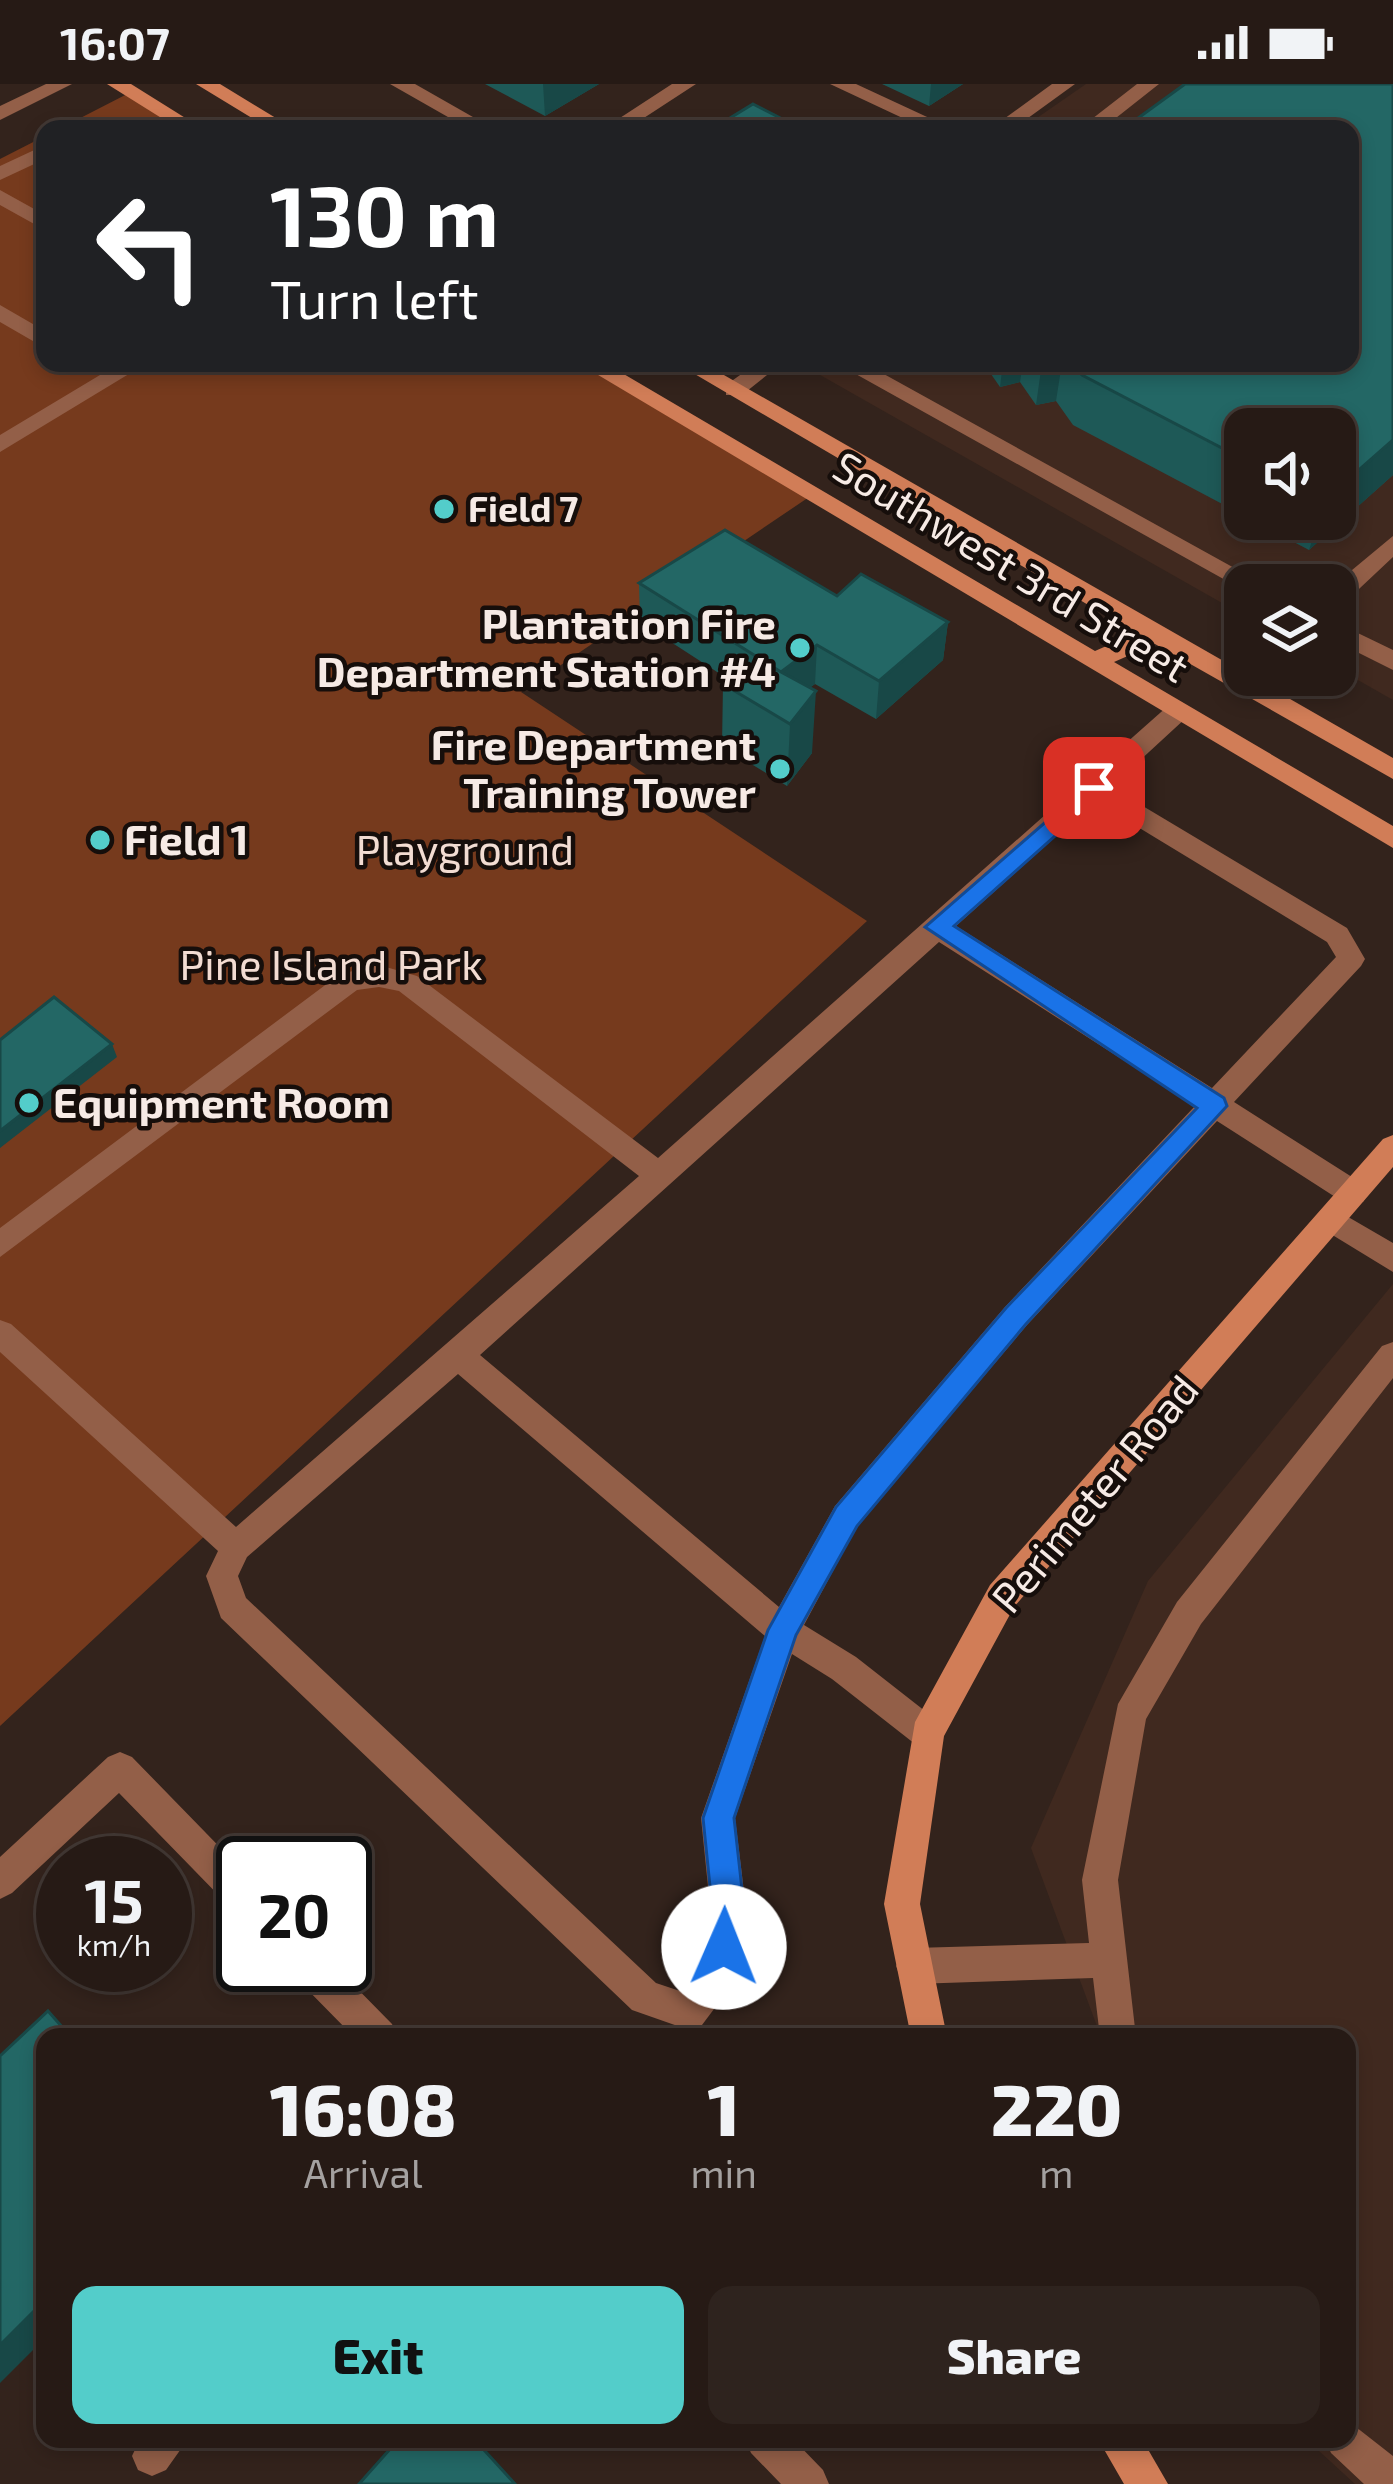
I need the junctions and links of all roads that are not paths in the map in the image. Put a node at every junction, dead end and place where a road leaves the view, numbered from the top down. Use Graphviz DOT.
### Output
graph roads {
  1 [pos="62,84"];
  2 [pos="117,84"];
  3 [pos="206,84"];
  4 [pos="400,84"];
  5 [pos="686,84"];
  6 [pos="840,84"];
  7 [pos="1065,84"];
  8 [pos="1150,84"];
  9 [pos="0,88"];
  10 [pos="25,102"];
  11 [pos="0,114"];
  12 [pos="179,120"];
  13 [pos="268,120"];
  14 [pos="467,120"];
  15 [pos="628,120"];
  16 [pos="922,120"];
  17 [pos="1013,120"];
  18 [pos="1100,120"];
  19 [pos="36,156"];
  20 [pos="0,174"];
  21 [pos="0,196"];
  22 [pos="36,218"];
  23 [pos="0,312"];
  24 [pos="36,335"];
  25 [pos="92,372"];
  26 [pos="121,372"];
  27 [pos="604,372"];
  28 [pos="703,372"];
  29 [pos="759,372"];
  30 [pos="864,372"];
  31 [pos="106,381"];
  32 [pos="734,390"];
  33 [pos="7,432"];
  34 [pos="1392,546"];
  35 [pos="1224,569"];
  36 [pos="1356,579"];
  37 [pos="1156,634"];
  38 [pos="1356,641"];
  39 [pos="1093,661"];
  40 [pos="1393,661"];
  41 [pos="1224,668"];
  42 [pos="1274,696"];
  43 [pos="1178,711"];
  44 [pos="1393,770"];
  45 [pos="1094,788"];
  46 [pos="1393,838"];
  47 [pos="937,927"];
  48 [pos="1214,1106"];
  49 [pos="1393,1147"];
  50 [pos="659,1175"];
  51 [pos="1353,1193"];
  52 [pos="1331,1220"];
  53 [pos="0,1245"];
  54 [pos="1393,1259"];
  55 [pos="0,1333"];
  56 [pos="458,1355"];
  57 [pos="1393,1355"];
  58 [pos="236,1547"];
  59 [pos="783,1630"];
  60 [pos="927,1733"];
  61 [pos="216,1868"];
  62 [pos="0,1881"];
  63 [pos="1109,1960"];
  64 [pos="914,1966"];
  65 [pos="335,1992"];
  66 [pos="370,2028"];
  67 [pos="927,2028"];
  68 [pos="1117,2028"];
  69 [pos="774,2448"];
  70 [pos="1124,2448"];
  71 [pos="1355,2448"];
  72 [pos="1393,2482"];
  73 [pos="808,2484"];
  74 [pos="1148,2484"];
  1 -- 10 [label="lane"];
  2 -- 12 [label="street"];
  3 -- 13 [label="street"];
  4 -- 14 [label="lane"];
  5 -- 15 [label="lane"];
  6 -- 16 [label="lane"];
  7 -- 17 [label="lane"];
  8 -- 18 [label="lane"];
  9 -- 10 [label="lane"];
  10 -- 11 [label="lane"];
  19 -- 20 [label="lane"];
  21 -- 22 [label="lane"];
  23 -- 24 [label="lane"];
  25 -- 31 [label="lane"];
  26 -- 31 [label="lane"];
  27 -- 39 [label="street, Southwest 3rd Street"];
  28 -- 32 [label="street, Southwest 3rd Street"];
  29 -- 32 [label="lane"];
  30 -- 35 [label="lane"];
  31 -- 33 [label="lane"];
  32 -- 37 [label="street, Southwest 3rd Street"];
  34 -- 36 [label="lane"];
  37 -- 39 [label="street"];
  37 -- 41 [label="street, Southwest 3rd Street"];
  38 -- 40 [label="lane"];
  39 -- 43 [label="street, Southwest 3rd Street"];
  42 -- 44 [label="street, Southwest 3rd Street"];
  43 -- 45 [label="lane"];
  43 -- 46 [label="street, Southwest 3rd Street"];
  45 -- 47 [label="lane"];
  45 -- 48 [label="lane"];
  47 -- 48 [label="lane"];
  47 -- 50 [label="lane"];
  48 -- 51 [label="lane"];
  48 -- 59 [label="lane"];
  49 -- 51 [label="street, Perimeter Road"];
  50 -- 53 [label="lane"];
  50 -- 56 [label="lane"];
  51 -- 52 [label="street, Perimeter Road"];
  52 -- 54 [label="lane"];
  52 -- 60 [label="street, Perimeter Road"];
  55 -- 58 [label="lane"];
  56 -- 58 [label="lane"];
  56 -- 59 [label="lane"];
  57 -- 63 [label="lane"];
  58 -- 59 [label="lane"];
  59 -- 60 [label="lane"];
  60 -- 64 [label="street, Perimeter Road"];
  61 -- 62 [label="lane"];
  63 -- 64 [label="lane"];
  63 -- 68 [label="lane"];
  64 -- 67 [label="street, Perimeter Road"];
  65 -- 66 [label="lane"];
  69 -- 73 [label="lane"];
  70 -- 74 [label="street"];
  71 -- 72 [label="lane"];
}
